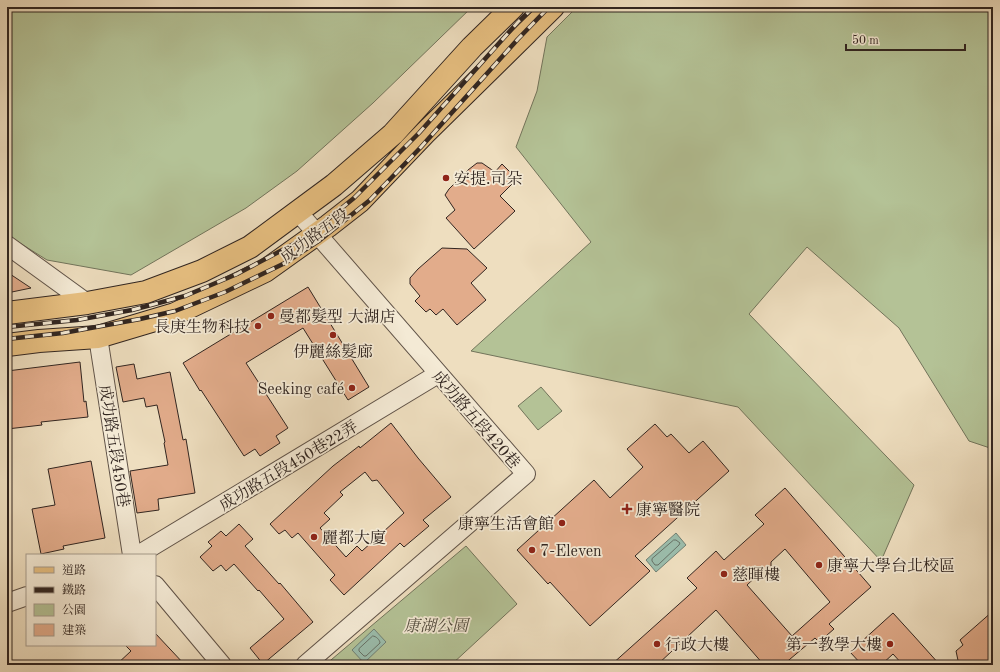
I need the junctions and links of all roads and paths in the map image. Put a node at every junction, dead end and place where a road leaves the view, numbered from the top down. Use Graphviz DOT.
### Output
graph roads {
  1 [pos="512,7"];
  2 [pos="553,7"];
  3 [pos="298,212"];
  4 [pos="316,234"];
  5 [pos="7,246"];
  6 [pos="87,303"];
  7 [pos="7,313"];
  8 [pos="98,337"];
  9 [pos="7,345"];
  10 [pos="438,374"];
  11 [pos="132,554"];
  12 [pos="140,554"];
  13 [pos="156,586"];
  14 [pos="26,596"];
  15 [pos="7,603"];
  16 [pos="222,665"];
  17 [pos="305,665"];
  1 -- 3 [label="main road, 成功路五段"];
  2 -- 4 [label="main road, 成功路五段"];
  3 -- 4 [label="street, 成功路五段420巷"];
  3 -- 6 [label="main road, 成功路五段"];
  4 -- 8 [label="main road, 成功路五段"];
  4 -- 10 [label="street, 成功路五段420巷"];
  5 -- 6 [label="street"];
  6 -- 7 [label="main road, 成功路五段"];
  8 -- 9 [label="main road, 成功路五段"];
  8 -- 11 [label="street, 成功路五段450巷"];
  10 -- 12 [label="street, 成功路五段450巷22弄"];
  10 -- 17 [label="street, 成功路五段420巷"];
  13 -- 16 [label="street"];
  14 -- 15 [label="street"];
}
